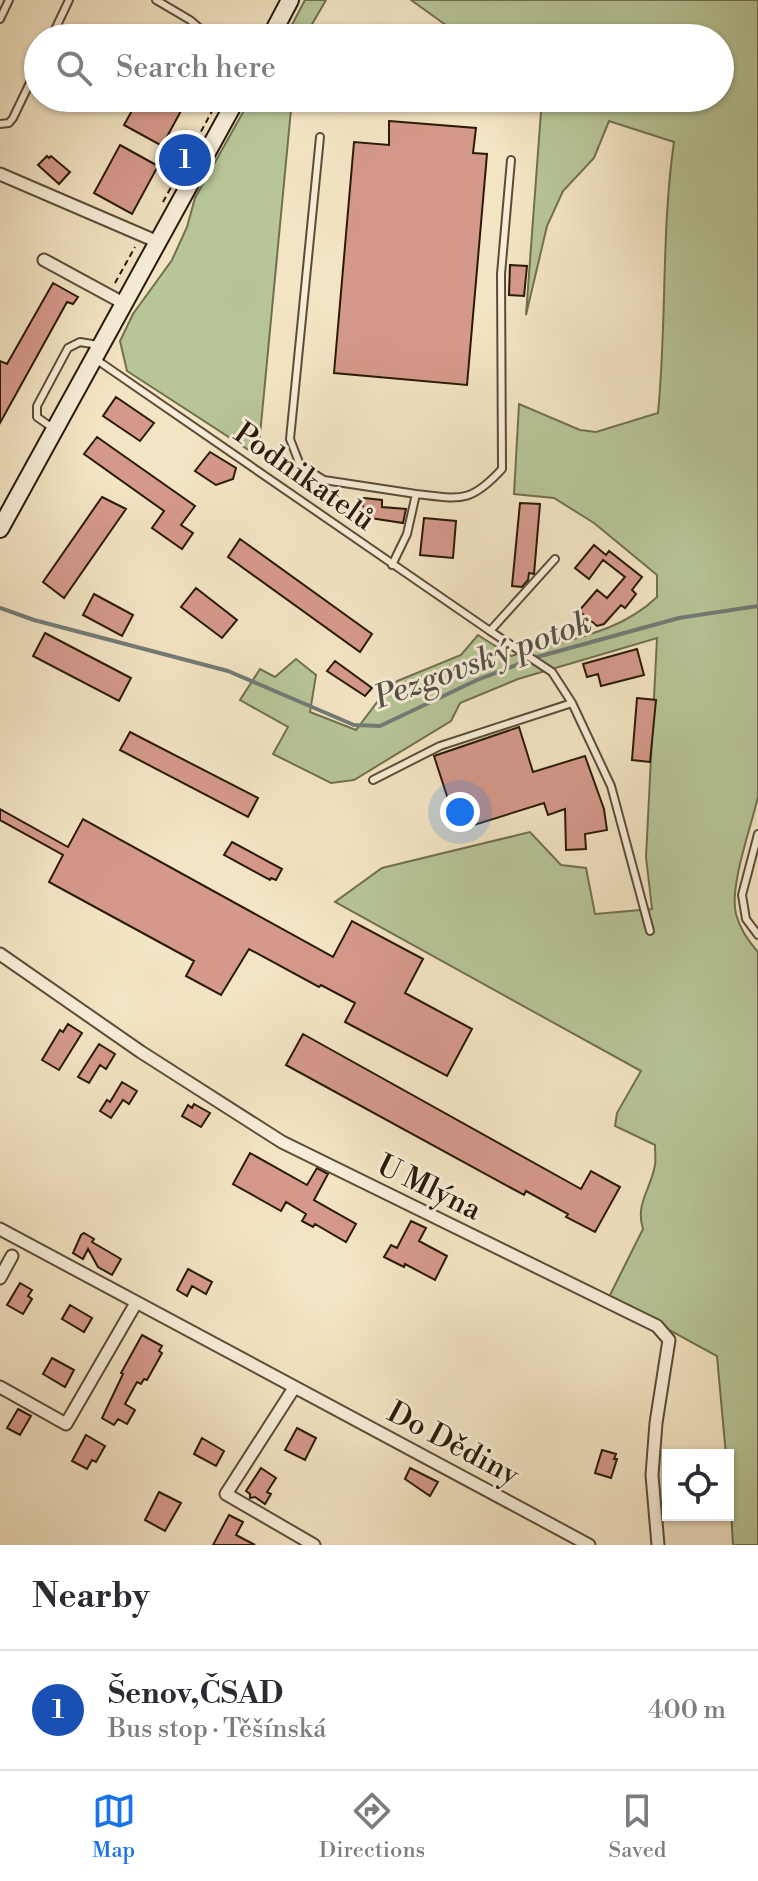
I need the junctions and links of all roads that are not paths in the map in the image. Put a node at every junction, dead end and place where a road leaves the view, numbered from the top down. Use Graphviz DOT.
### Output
graph roads {
  1 [pos="9,0"];
  2 [pos="69,0"];
  3 [pos="156,0"];
  4 [pos="290,0"];
  5 [pos="0,19"];
  6 [pos="58,24"];
  7 [pos="195,24"];
  8 [pos="277,24"];
  9 [pos="24,95"];
  10 [pos="229,112"];
  11 [pos="0,124"];
  12 [pos="320,137"];
  13 [pos="511,160"];
  14 [pos="0,174"];
  15 [pos="158,242"];
  16 [pos="44,260"];
  17 [pos="125,304"];
  18 [pos="98,352"];
  19 [pos="55,429"];
  20 [pos="416,494"];
  21 [pos="0,529"];
  22 [pos="555,559"];
  23 [pos="392,565"];
  24 [pos="490,631"];
  25 [pos="572,703"];
  26 [pos="373,780"];
  27 [pos="758,834"];
  28 [pos="650,931"];
  29 [pos="758,935"];
  30 [pos="0,954"];
  31 [pos="0,1229"];
  32 [pos="12,1256"];
  33 [pos="0,1278"];
  34 [pos="136,1303"];
  35 [pos="0,1387"];
  36 [pos="294,1388"];
  37 [pos="314,1545"];
  38 [pos="589,1545"];
  39 [pos="658,1545"];
  1 -- 5 [label="lane"];
  2 -- 6 [label="lane"];
  3 -- 7 [label="lane"];
  4 -- 8 [label="main road"];
  9 -- 11 [label="lane"];
  10 -- 15 [label="main road"];
  12 -- 20 [label="lane"];
  13 -- 20 [label="lane"];
  14 -- 15 [label="street"];
  15 -- 17 [label="main road"];
  16 -- 17 [label="street"];
  17 -- 18 [label="main road"];
  18 -- 19 [label="main road"];
  18 -- 19 [label="lane"];
  18 -- 23 [label="lane, Podnikatelů"];
  19 -- 21 [label="main road"];
  20 -- 23 [label="lane"];
  22 -- 24 [label="lane"];
  23 -- 24 [label="lane, Podnikatelů"];
  24 -- 25 [label="lane, Podnikatelů"];
  25 -- 26 [label="lane"];
  25 -- 28 [label="lane, Podnikatelů"];
  27 -- 29 [label="lane"];
  30 -- 39 [label="street, U Mlýna"];
  31 -- 34 [label="street, Do Dědiny"];
  32 -- 33 [label="street"];
  34 -- 35 [label="street"];
  34 -- 36 [label="street, Do Dědiny"];
  36 -- 37 [label="street"];
  36 -- 38 [label="street, Do Dědiny"];
}
